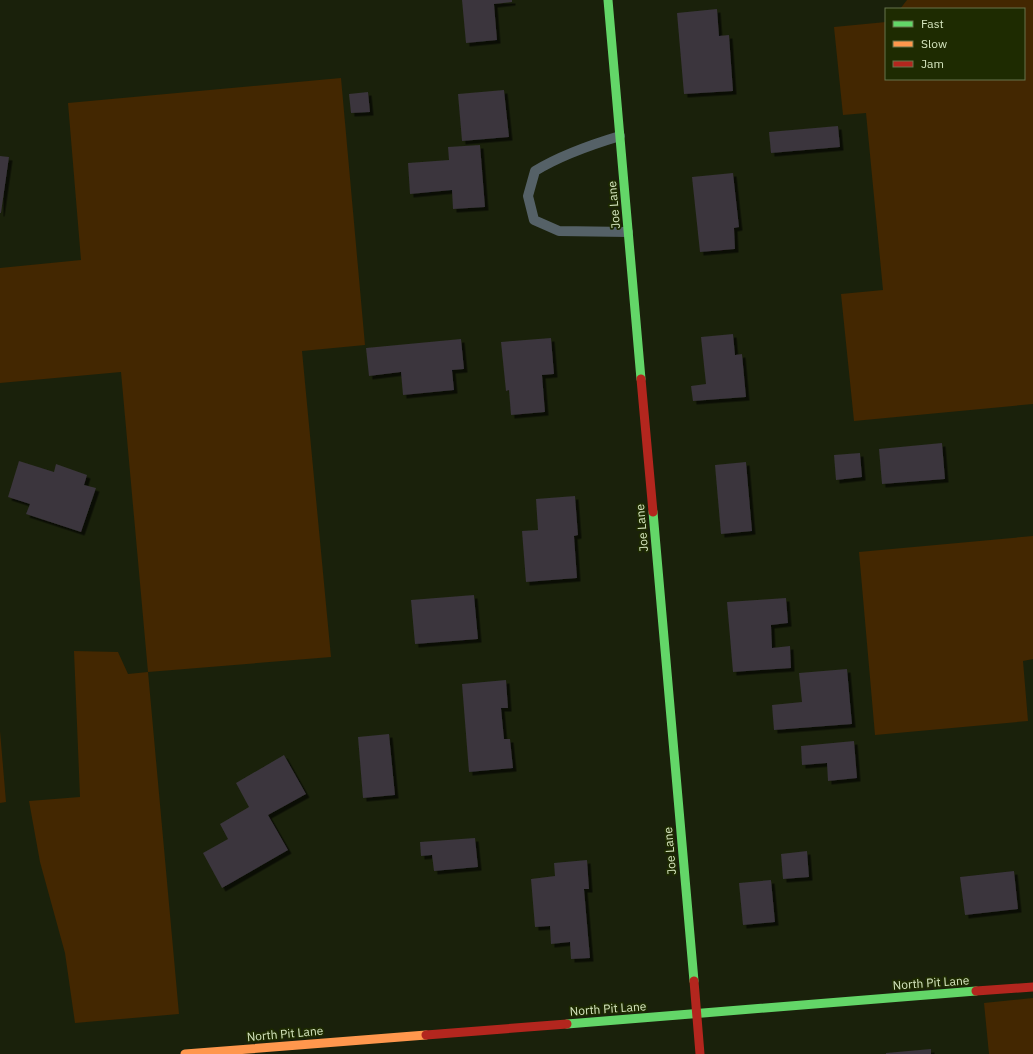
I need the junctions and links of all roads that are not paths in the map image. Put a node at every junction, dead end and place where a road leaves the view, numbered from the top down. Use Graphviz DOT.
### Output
graph roads {
  1 [pos="608,0"];
  2 [pos="620,136"];
  3 [pos="628,232"];
  4 [pos="1033,987"];
  5 [pos="696,1014"];
  6 [pos="185,1054"];
  7 [pos="700,1054"];
  1 -- 2 [label="street, Joe Lane"];
  2 -- 3 [label="street, Joe Lane"];
  2 -- 3 [label="lane"];
  3 -- 5 [label="street, Joe Lane"];
  4 -- 5 [label="street, North Pit Lane"];
  5 -- 6 [label="street, North Pit Lane"];
  5 -- 7 [label="street, Joe Lane"];
}
